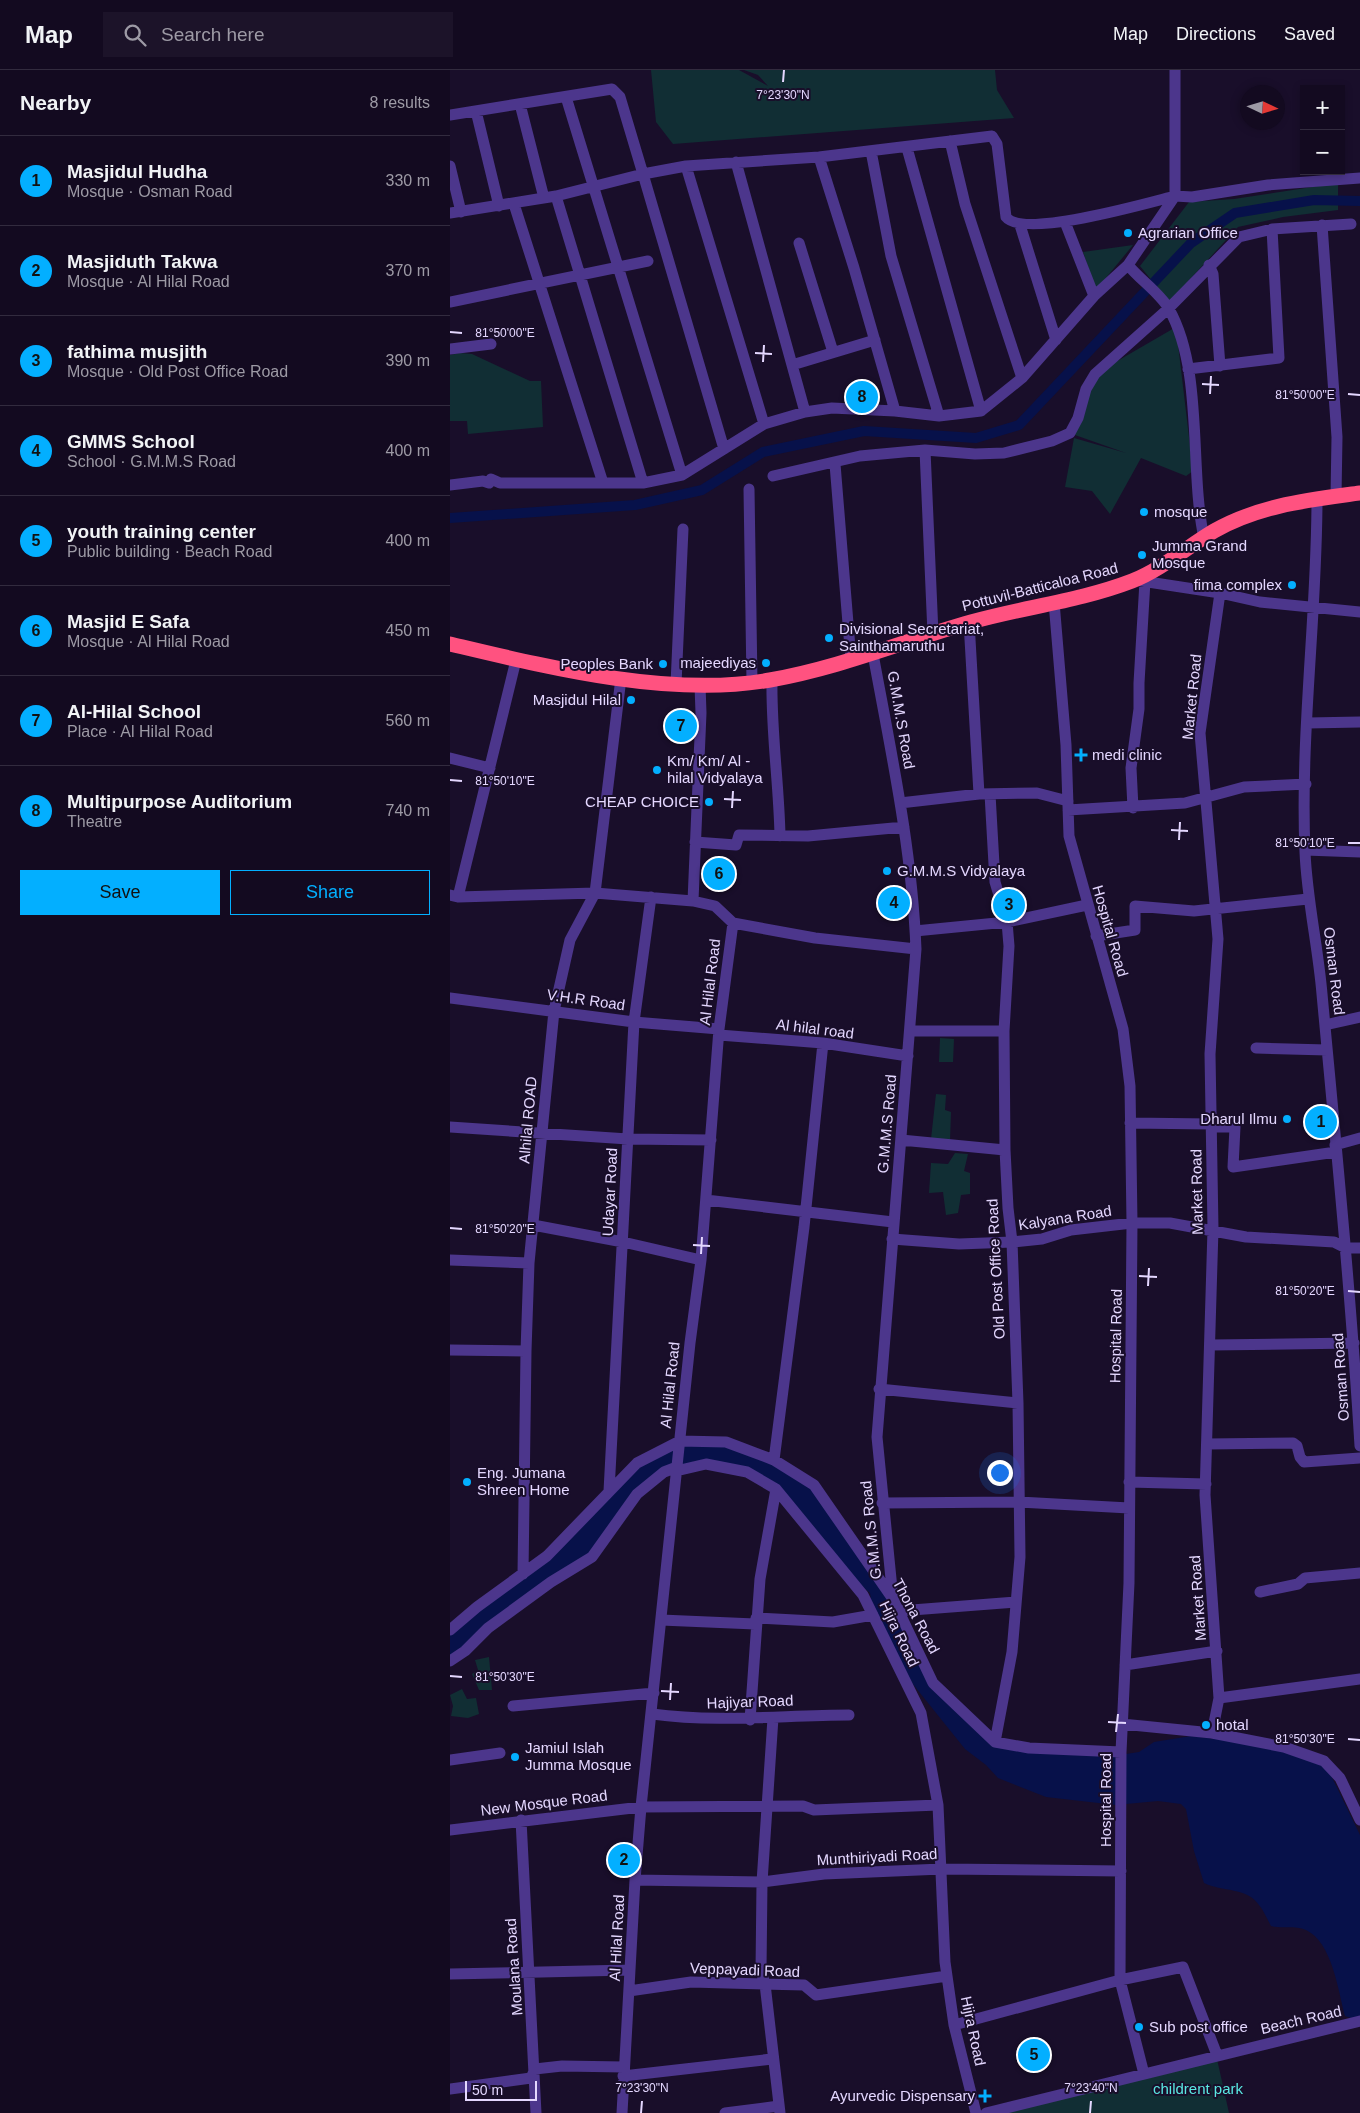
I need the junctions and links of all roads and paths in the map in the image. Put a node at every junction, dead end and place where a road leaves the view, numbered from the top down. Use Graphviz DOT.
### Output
graph roads {
  1 [pos="1176,70"];
  2 [pos="566,97"];
  3 [pos="520,104"];
  4 [pos="476,111"];
  5 [pos="450,115"];
  6 [pos="950,142"];
  7 [pos="907,148"];
  8 [pos="871,151"];
  9 [pos="819,157"];
  10 [pos="736,162"];
  11 [pos="450,166"];
  12 [pos="686,166"];
  13 [pos="643,174"];
  14 [pos="1360,178"];
  15 [pos="595,187"];
  16 [pos="556,196"];
  17 [pos="1175,196"];
  18 [pos="544,198"];
  19 [pos="514,204"];
  20 [pos="500,206"];
  21 [pos="455,212"];
  22 [pos="1065,222"];
  23 [pos="1351,224"];
  24 [pos="1020,225"];
  25 [pos="1322,225"];
  26 [pos="1272,228"];
  27 [pos="799,243"];
  28 [pos="648,261"];
  29 [pos="1210,265"];
  30 [pos="1130,268"];
  31 [pos="620,269"];
  32 [pos="581,276"];
  33 [pos="540,284"];
  34 [pos="1094,296"];
  35 [pos="450,302"];
  36 [pos="1167,306"];
  37 [pos="875,340"];
  38 [pos="1056,340"];
  39 [pos="491,344"];
  40 [pos="450,349"];
  41 [pos="833,352"];
  42 [pos="792,365"];
  43 [pos="1220,366"];
  44 [pos="1188,369"];
  45 [pos="1022,378"];
  46 [pos="895,411"];
  47 [pos="981,411"];
  48 [pos="805,412"];
  49 [pos="939,416"];
  50 [pos="764,424"];
  51 [pos="724,449"];
  52 [pos="925,450"];
  53 [pos="835,464"];
  54 [pos="682,475"];
  55 [pos="774,476"];
  56 [pos="603,483"];
  57 [pos="643,483"];
  58 [pos="450,485"];
  59 [pos="749,489"];
  60 [pos="1360,493"];
  61 [pos="1336,496"];
  62 [pos="1317,499"];
  63 [pos="683,529"];
  64 [pos="1204,538"];
  65 [pos="1140,581"];
  66 [pos="1220,593"];
  67 [pos="1054,602"];
  68 [pos="1314,606"];
  69 [pos="1360,612"];
  70 [pos="968,622"];
  71 [pos="933,634"];
  72 [pos="450,644"];
  73 [pos="873,654"];
  74 [pos="516,660"];
  75 [pos="852,660"];
  76 [pos="621,678"];
  77 [pos="772,680"];
  78 [pos="752,683"];
  79 [pos="676,684"];
  80 [pos="700,686"];
  81 [pos="1360,722"];
  82 [pos="1308,723"];
  83 [pos="450,758"];
  84 [pos="490,768"];
  85 [pos="1306,784"];
  86 [pos="985,794"];
  87 [pos="1206,798"];
  88 [pos="900,803"];
  89 [pos="1068,806"];
  90 [pos="1133,808"];
  91 [pos="904,827"];
  92 [pos="780,836"];
  93 [pos="695,842"];
  94 [pos="1305,850"];
  95 [pos="1360,852"];
  96 [pos="595,893"];
  97 [pos="454,896"];
  98 [pos="651,897"];
  99 [pos="1308,899"];
  100 [pos="693,901"];
  101 [pos="1087,905"];
  102 [pos="1215,908"];
  103 [pos="1007,922"];
  104 [pos="733,923"];
  105 [pos="915,931"];
  106 [pos="1096,936"];
  107 [pos="916,949"];
  108 [pos="450,998"];
  109 [pos="554,1011"];
  110 [pos="1360,1017"];
  111 [pos="634,1022"];
  112 [pos="1325,1025"];
  113 [pos="910,1031"];
  114 [pos="1004,1031"];
  115 [pos="719,1032"];
  116 [pos="822,1043"];
  117 [pos="1256,1048"];
  118 [pos="1328,1050"];
  119 [pos="908,1056"];
  120 [pos="1130,1123"];
  121 [pos="450,1126"];
  122 [pos="1211,1126"];
  123 [pos="542,1134"];
  124 [pos="1360,1138"];
  125 [pos="628,1139"];
  126 [pos="711,1140"];
  127 [pos="901,1140"];
  128 [pos="1335,1148"];
  129 [pos="1006,1150"];
  130 [pos="706,1200"];
  131 [pos="806,1210"];
  132 [pos="894,1222"];
  133 [pos="1132,1223"];
  134 [pos="533,1225"];
  135 [pos="1213,1229"];
  136 [pos="892,1239"];
  137 [pos="623,1242"];
  138 [pos="1012,1242"];
  139 [pos="1346,1248"];
  140 [pos="1360,1248"];
  141 [pos="450,1260"];
  142 [pos="700,1260"];
  143 [pos="529,1263"];
  144 [pos="1354,1343"];
  145 [pos="1211,1345"];
  146 [pos="450,1350"];
  147 [pos="526,1351"];
  148 [pos="879,1388"];
  149 [pos="1018,1403"];
  150 [pos="680,1441"];
  151 [pos="1207,1444"];
  152 [pos="1360,1446"];
  153 [pos="1360,1458"];
  154 [pos="774,1460"];
  155 [pos="677,1469"];
  156 [pos="1129,1482"];
  157 [pos="1206,1484"];
  158 [pos="776,1489"];
  159 [pos="609,1491"];
  160 [pos="1019,1502"];
  161 [pos="882,1503"];
  162 [pos="1129,1508"];
  163 [pos="1360,1573"];
  164 [pos="523,1574"];
  165 [pos="1260,1592"];
  166 [pos="893,1599"];
  167 [pos="1016,1602"];
  168 [pos="899,1612"];
  169 [pos="873,1615"];
  170 [pos="661,1620"];
  171 [pos="756,1621"];
  172 [pos="450,1630"];
  173 [pos="1217,1651"];
  174 [pos="450,1661"];
  175 [pos="1125,1665"];
  176 [pos="1360,1679"];
  177 [pos="654,1693"];
  178 [pos="1219,1698"];
  179 [pos="513,1706"];
  180 [pos="652,1714"];
  181 [pos="849,1715"];
  182 [pos="773,1718"];
  183 [pos="750,1720"];
  184 [pos="1122,1724"];
  185 [pos="1212,1733"];
  186 [pos="995,1742"];
  187 [pos="1121,1752"];
  188 [pos="500,1753"];
  189 [pos="450,1760"];
  190 [pos="938,1805"];
  191 [pos="767,1806"];
  192 [pos="642,1807"];
  193 [pos="521,1820"];
  194 [pos="1360,1820"];
  195 [pos="450,1830"];
  196 [pos="942,1869"];
  197 [pos="1121,1871"];
  198 [pos="635,1880"];
  199 [pos="762,1882"];
  200 [pos="630,1970"];
  201 [pos="530,1972"];
  202 [pos="450,1974"];
  203 [pos="947,1976"];
  204 [pos="1120,1980"];
  205 [pos="764,1984"];
  206 [pos="629,1991"];
  207 [pos="1360,2021"];
  208 [pos="954,2025"];
  209 [pos="1218,2055"];
  210 [pos="772,2059"];
  211 [pos="535,2069"];
  212 [pos="623,2071"];
  213 [pos="1144,2074"];
  214 [pos="450,2089"];
  215 [pos="779,2109"];
  216 [pos="536,2113"];
  217 [pos="622,2113"];
  218 [pos="726,2113"];
  219 [pos="976,2113"];
  220 [pos="986,2113"];
  1 -- 17 [label="street"];
  2 -- 3 [label="street"];
  2 -- 13 [label="street"];
  2 -- 15 [label="street"];
  3 -- 4 [label="street"];
  3 -- 18 [label="street"];
  4 -- 5 [label="street"];
  4 -- 20 [label="street"];
  6 -- 7 [label="street"];
  6 -- 24 [label="street"];
  6 -- 45 [label="street"];
  7 -- 8 [label="street"];
  7 -- 47 [label="street"];
  8 -- 9 [label="street"];
  8 -- 49 [label="street"];
  9 -- 10 [label="street"];
  9 -- 37 [label="street"];
  10 -- 12 [label="street"];
  10 -- 42 [label="street"];
  11 -- 21 [label="street"];
  12 -- 13 [label="street"];
  12 -- 50 [label="street"];
  13 -- 15 [label="street"];
  13 -- 51 [label="street"];
  14 -- 17 [label="street"];
  15 -- 16 [label="street"];
  15 -- 31 [label="street"];
  16 -- 18 [label="street"];
  16 -- 32 [label="street"];
  17 -- 22 [label="street"];
  17 -- 30 [label="street"];
  18 -- 19 [label="street"];
  19 -- 20 [label="street"];
  19 -- 33 [label="street"];
  20 -- 21 [label="street"];
  22 -- 24 [label="street"];
  22 -- 34 [label="street"];
  23 -- 25 [label="street"];
  24 -- 38 [label="street"];
  25 -- 26 [label="street"];
  25 -- 61 [label="street"];
  26 -- 29 [label="street"];
  26 -- 43 [label="street"];
  27 -- 41 [label="street"];
  28 -- 31 [label="street"];
  29 -- 36 [label="street"];
  29 -- 43 [label="street"];
  30 -- 34 [label="street"];
  30 -- 36 [label="street"];
  31 -- 32 [label="street"];
  31 -- 54 [label="street"];
  32 -- 33 [label="street"];
  32 -- 57 [label="street"];
  33 -- 35 [label="street"];
  33 -- 56 [label="street"];
  34 -- 38 [label="street"];
  36 -- 44 [label="street"];
  36 -- 52 [label="street"];
  37 -- 41 [label="street"];
  37 -- 46 [label="street"];
  38 -- 45 [label="street"];
  39 -- 40 [label="street"];
  41 -- 42 [label="street"];
  42 -- 48 [label="street"];
  43 -- 44 [label="street"];
  44 -- 64 [label="street"];
  45 -- 47 [label="street"];
  46 -- 48 [label="street"];
  46 -- 49 [label="street"];
  47 -- 49 [label="street"];
  48 -- 50 [label="street"];
  50 -- 51 [label="street"];
  51 -- 54 [label="street"];
  52 -- 53 [label="street"];
  52 -- 71 [label="street"];
  53 -- 55 [label="street"];
  53 -- 75 [label="street"];
  54 -- 57 [label="street"];
  56 -- 57 [label="street"];
  56 -- 58 [label="street"];
  59 -- 78 [label="street"];
  60 -- 61 [label="highway, Pottuvil-Batticaloa Road"];
  61 -- 62 [label="highway, Pottuvil-Batticaloa Road"];
  62 -- 64 [label="highway, Pottuvil-Batticaloa Road"];
  62 -- 68 [label="street, Osman Road"];
  63 -- 79 [label="street"];
  64 -- 65 [label="highway, Pottuvil-Batticaloa Road"];
  65 -- 66 [label="street"];
  65 -- 67 [label="highway, Pottuvil-Batticaloa Road"];
  65 -- 90 [label="street"];
  66 -- 68 [label="street"];
  66 -- 87 [label="street, Market Road"];
  67 -- 70 [label="highway, Pottuvil-Batticaloa Road"];
  67 -- 89 [label="street, Hospital Road"];
  68 -- 69 [label="street"];
  68 -- 82 [label="street, Osman Road"];
  70 -- 71 [label="highway, Pottuvil-Batticaloa Road"];
  70 -- 86 [label="street, Old Post Office Road"];
  71 -- 73 [label="highway, Pottuvil-Batticaloa Road"];
  72 -- 74 [label="highway, Pottuvil-Batticaloa Road"];
  73 -- 75 [label="highway, Pottuvil-Batticaloa Road"];
  73 -- 88 [label="street, G.M.M.S Road"];
  74 -- 76 [label="highway, Pottuvil-Batticaloa Road"];
  74 -- 84 [label="street"];
  75 -- 77 [label="highway, Pottuvil-Batticaloa Road"];
  76 -- 79 [label="highway, Pottuvil-Batticaloa Road"];
  76 -- 96 [label="street, Alhilal ROAD"];
  77 -- 78 [label="highway, Pottuvil-Batticaloa Road"];
  77 -- 92 [label="street"];
  78 -- 80 [label="highway, Pottuvil-Batticaloa Road"];
  79 -- 80 [label="highway, Pottuvil-Batticaloa Road"];
  80 -- 93 [label="street"];
  81 -- 82 [label="street"];
  82 -- 85 [label="street, Osman Road"];
  83 -- 84 [label="street"];
  84 -- 97 [label="street"];
  85 -- 87 [label="street"];
  85 -- 94 [label="street, Osman Road"];
  86 -- 88 [label="street"];
  86 -- 89 [label="street"];
  86 -- 103 [label="street, Old Post Office Road"];
  87 -- 90 [label="street"];
  87 -- 102 [label="street, Market Road"];
  88 -- 91 [label="street, G.M.M.S Road"];
  89 -- 90 [label="street"];
  89 -- 101 [label="street, Hospital Road"];
  91 -- 92 [label="street"];
  91 -- 105 [label="street, G.M.M.S Road"];
  92 -- 93 [label="street"];
  93 -- 100 [label="street"];
  94 -- 95 [label="street"];
  94 -- 99 [label="street, Osman Road"];
  96 -- 97 [label="street, Al Hilal Road"];
  96 -- 98 [label="street, Al Hilal Road"];
  96 -- 109 [label="street, Alhilal ROAD"];
  98 -- 100 [label="street, Al Hilal Road"];
  98 -- 111 [label="street, Udayar Road"];
  99 -- 102 [label="street"];
  99 -- 112 [label="street, Osman Road"];
  100 -- 104 [label="street, Al Hilal Road"];
  101 -- 103 [label="street"];
  101 -- 106 [label="street, Hospital Road"];
  102 -- 106 [label="street"];
  102 -- 122 [label="street, Market Road"];
  103 -- 105 [label="street"];
  103 -- 114 [label="street, Old Post Office Road"];
  104 -- 107 [label="street"];
  104 -- 115 [label="street, Al Hilal Road"];
  105 -- 107 [label="street, G.M.M.S Road"];
  106 -- 120 [label="street, Hospital Road"];
  107 -- 113 [label="street, G.M.M.S Road"];
  108 -- 109 [label="street, V.H.R Road"];
  109 -- 111 [label="street, V.H.R Road"];
  109 -- 123 [label="street, Alhilal ROAD"];
  110 -- 112 [label="street"];
  111 -- 115 [label="street, V.H.R Road"];
  111 -- 125 [label="street, Udayar Road"];
  112 -- 118 [label="street, Osman Road"];
  113 -- 114 [label="street"];
  113 -- 119 [label="street, G.M.M.S Road"];
  114 -- 129 [label="street, Old Post Office Road"];
  115 -- 116 [label="street, Al hilal road"];
  115 -- 126 [label="street, Al Hilal Road"];
  116 -- 119 [label="street, Al hilal road"];
  116 -- 131 [label="street"];
  117 -- 118 [label="street"];
  118 -- 128 [label="street, Osman Road"];
  119 -- 127 [label="street, G.M.M.S Road"];
  120 -- 122 [label="street"];
  120 -- 133 [label="street, Hospital Road"];
  121 -- 123 [label="street"];
  122 -- 128 [label="street"];
  122 -- 135 [label="street, Market Road"];
  123 -- 125 [label="street"];
  123 -- 134 [label="street, Alhilal ROAD"];
  124 -- 128 [label="street"];
  125 -- 126 [label="street"];
  125 -- 137 [label="street, Udayar Road"];
  126 -- 130 [label="street, Al Hilal Road"];
  127 -- 129 [label="street"];
  127 -- 132 [label="street, G.M.M.S Road"];
  128 -- 139 [label="street, Osman Road"];
  129 -- 138 [label="street, Old Post Office Road"];
  130 -- 131 [label="street"];
  130 -- 142 [label="street, Al Hilal Road"];
  131 -- 132 [label="street"];
  131 -- 154 [label="street"];
  132 -- 136 [label="street, G.M.M.S Road"];
  133 -- 135 [label="street, Kalyana Road"];
  133 -- 138 [label="street, Kalyana Road"];
  133 -- 156 [label="street, Hospital Road"];
  134 -- 137 [label="street"];
  134 -- 143 [label="street, Alhilal ROAD"];
  135 -- 139 [label="street, Kalyana Road"];
  135 -- 145 [label="street, Market Road"];
  136 -- 138 [label="street, Kalyana Road"];
  136 -- 148 [label="street, G.M.M.S Road"];
  137 -- 142 [label="street"];
  137 -- 159 [label="street, Udayar Road"];
  138 -- 149 [label="street, Old Post Office Road"];
  139 -- 140 [label="street, Kalyana Road"];
  139 -- 144 [label="street, Osman Road"];
  141 -- 143 [label="street"];
  142 -- 150 [label="street, Al Hilal Road"];
  143 -- 147 [label="street, Alhilal ROAD"];
  144 -- 145 [label="street"];
  144 -- 152 [label="street, Osman Road"];
  145 -- 151 [label="street, Market Road"];
  146 -- 147 [label="street"];
  147 -- 164 [label="street, Alhilal ROAD"];
  148 -- 149 [label="street"];
  148 -- 161 [label="street, G.M.M.S Road"];
  149 -- 160 [label="street, Old Post Office Road"];
  150 -- 154 [label="street, Thona Road"];
  150 -- 155 [label="street, Al Hilal Road"];
  150 -- 159 [label="street, Thona Road"];
  151 -- 153 [label="street"];
  151 -- 157 [label="street, Market Road"];
  154 -- 166 [label="street, Thona Road"];
  155 -- 158 [label="street, Hijra Road"];
  155 -- 170 [label="street, Al Hilal Road"];
  155 -- 174 [label="street, Hijra Road"];
  156 -- 157 [label="street"];
  156 -- 162 [label="street, Hospital Road"];
  157 -- 173 [label="street, Market Road"];
  158 -- 169 [label="street, Hijra Road"];
  158 -- 171 [label="street"];
  159 -- 164 [label="street, Thona Road"];
  160 -- 161 [label="street"];
  160 -- 162 [label="street"];
  160 -- 167 [label="street, Old Post Office Road"];
  161 -- 166 [label="street, G.M.M.S Road"];
  162 -- 175 [label="street, Hospital Road"];
  163 -- 165 [label="street"];
  164 -- 172 [label="street, Thona Road"];
  166 -- 168 [label="street, Thona Road"];
  167 -- 168 [label="street"];
  167 -- 186 [label="street, Old Post Office Road"];
  168 -- 186 [label="street, Thona Road"];
  169 -- 171 [label="street"];
  169 -- 190 [label="street, Hijra Road"];
  170 -- 171 [label="street"];
  170 -- 177 [label="street, Al Hilal Road"];
  171 -- 183 [label="street"];
  173 -- 175 [label="street"];
  173 -- 178 [label="street, Market Road"];
  175 -- 184 [label="street, Hospital Road"];
  176 -- 178 [label="street"];
  177 -- 179 [label="street"];
  177 -- 180 [label="street, Al Hilal Road"];
  178 -- 185 [label="street, Market Road"];
  180 -- 183 [label="street, Hajiyar Road"];
  180 -- 192 [label="street, Al Hilal Road"];
  181 -- 182 [label="street, Hajiyar Road"];
  182 -- 183 [label="street, Hajiyar Road"];
  182 -- 191 [label="street"];
  184 -- 185 [label="street"];
  184 -- 187 [label="street, Hospital Road"];
  185 -- 194 [label="street"];
  186 -- 187 [label="street"];
  187 -- 197 [label="street, Hospital Road"];
  188 -- 189 [label="street"];
  190 -- 191 [label="street"];
  190 -- 196 [label="street, Hijra Road"];
  191 -- 192 [label="street"];
  191 -- 199 [label="street"];
  192 -- 193 [label="street, New Mosque Road"];
  192 -- 198 [label="street, Al Hilal Road"];
  193 -- 195 [label="street, New Mosque Road"];
  193 -- 201 [label="street, Moulana Road"];
  196 -- 197 [label="street, Munthiriyadi Road"];
  196 -- 199 [label="street, Munthiriyadi Road"];
  196 -- 203 [label="street, Hijra Road"];
  197 -- 204 [label="street, Hospital Road"];
  198 -- 199 [label="street, Munthiriyadi Road"];
  198 -- 200 [label="street, Al Hilal Road"];
  199 -- 205 [label="street"];
  200 -- 201 [label="street"];
  200 -- 206 [label="street, Al Hilal Road"];
  201 -- 202 [label="street"];
  201 -- 211 [label="street, Moulana Road"];
  203 -- 205 [label="street, Veppayadi Road"];
  203 -- 208 [label="street, Hijra Road"];
  204 -- 208 [label="street"];
  204 -- 209 [label="street"];
  204 -- 213 [label="street, Hospital Road"];
  205 -- 206 [label="street, Veppayadi Road"];
  205 -- 210 [label="street"];
  206 -- 212 [label="street, Al Hilal Road"];
  207 -- 209 [label="street, Beach Road"];
  208 -- 219 [label="street, Hijra Road"];
  209 -- 213 [label="street, Beach Road"];
  210 -- 212 [label="street"];
  210 -- 215 [label="street"];
  211 -- 212 [label="street"];
  211 -- 214 [label="street"];
  211 -- 216 [label="street, Moulana Road"];
  212 -- 217 [label="street, Al Hilal Road"];
  213 -- 220 [label="street, Beach Road"];
  215 -- 218 [label="street"];
}
